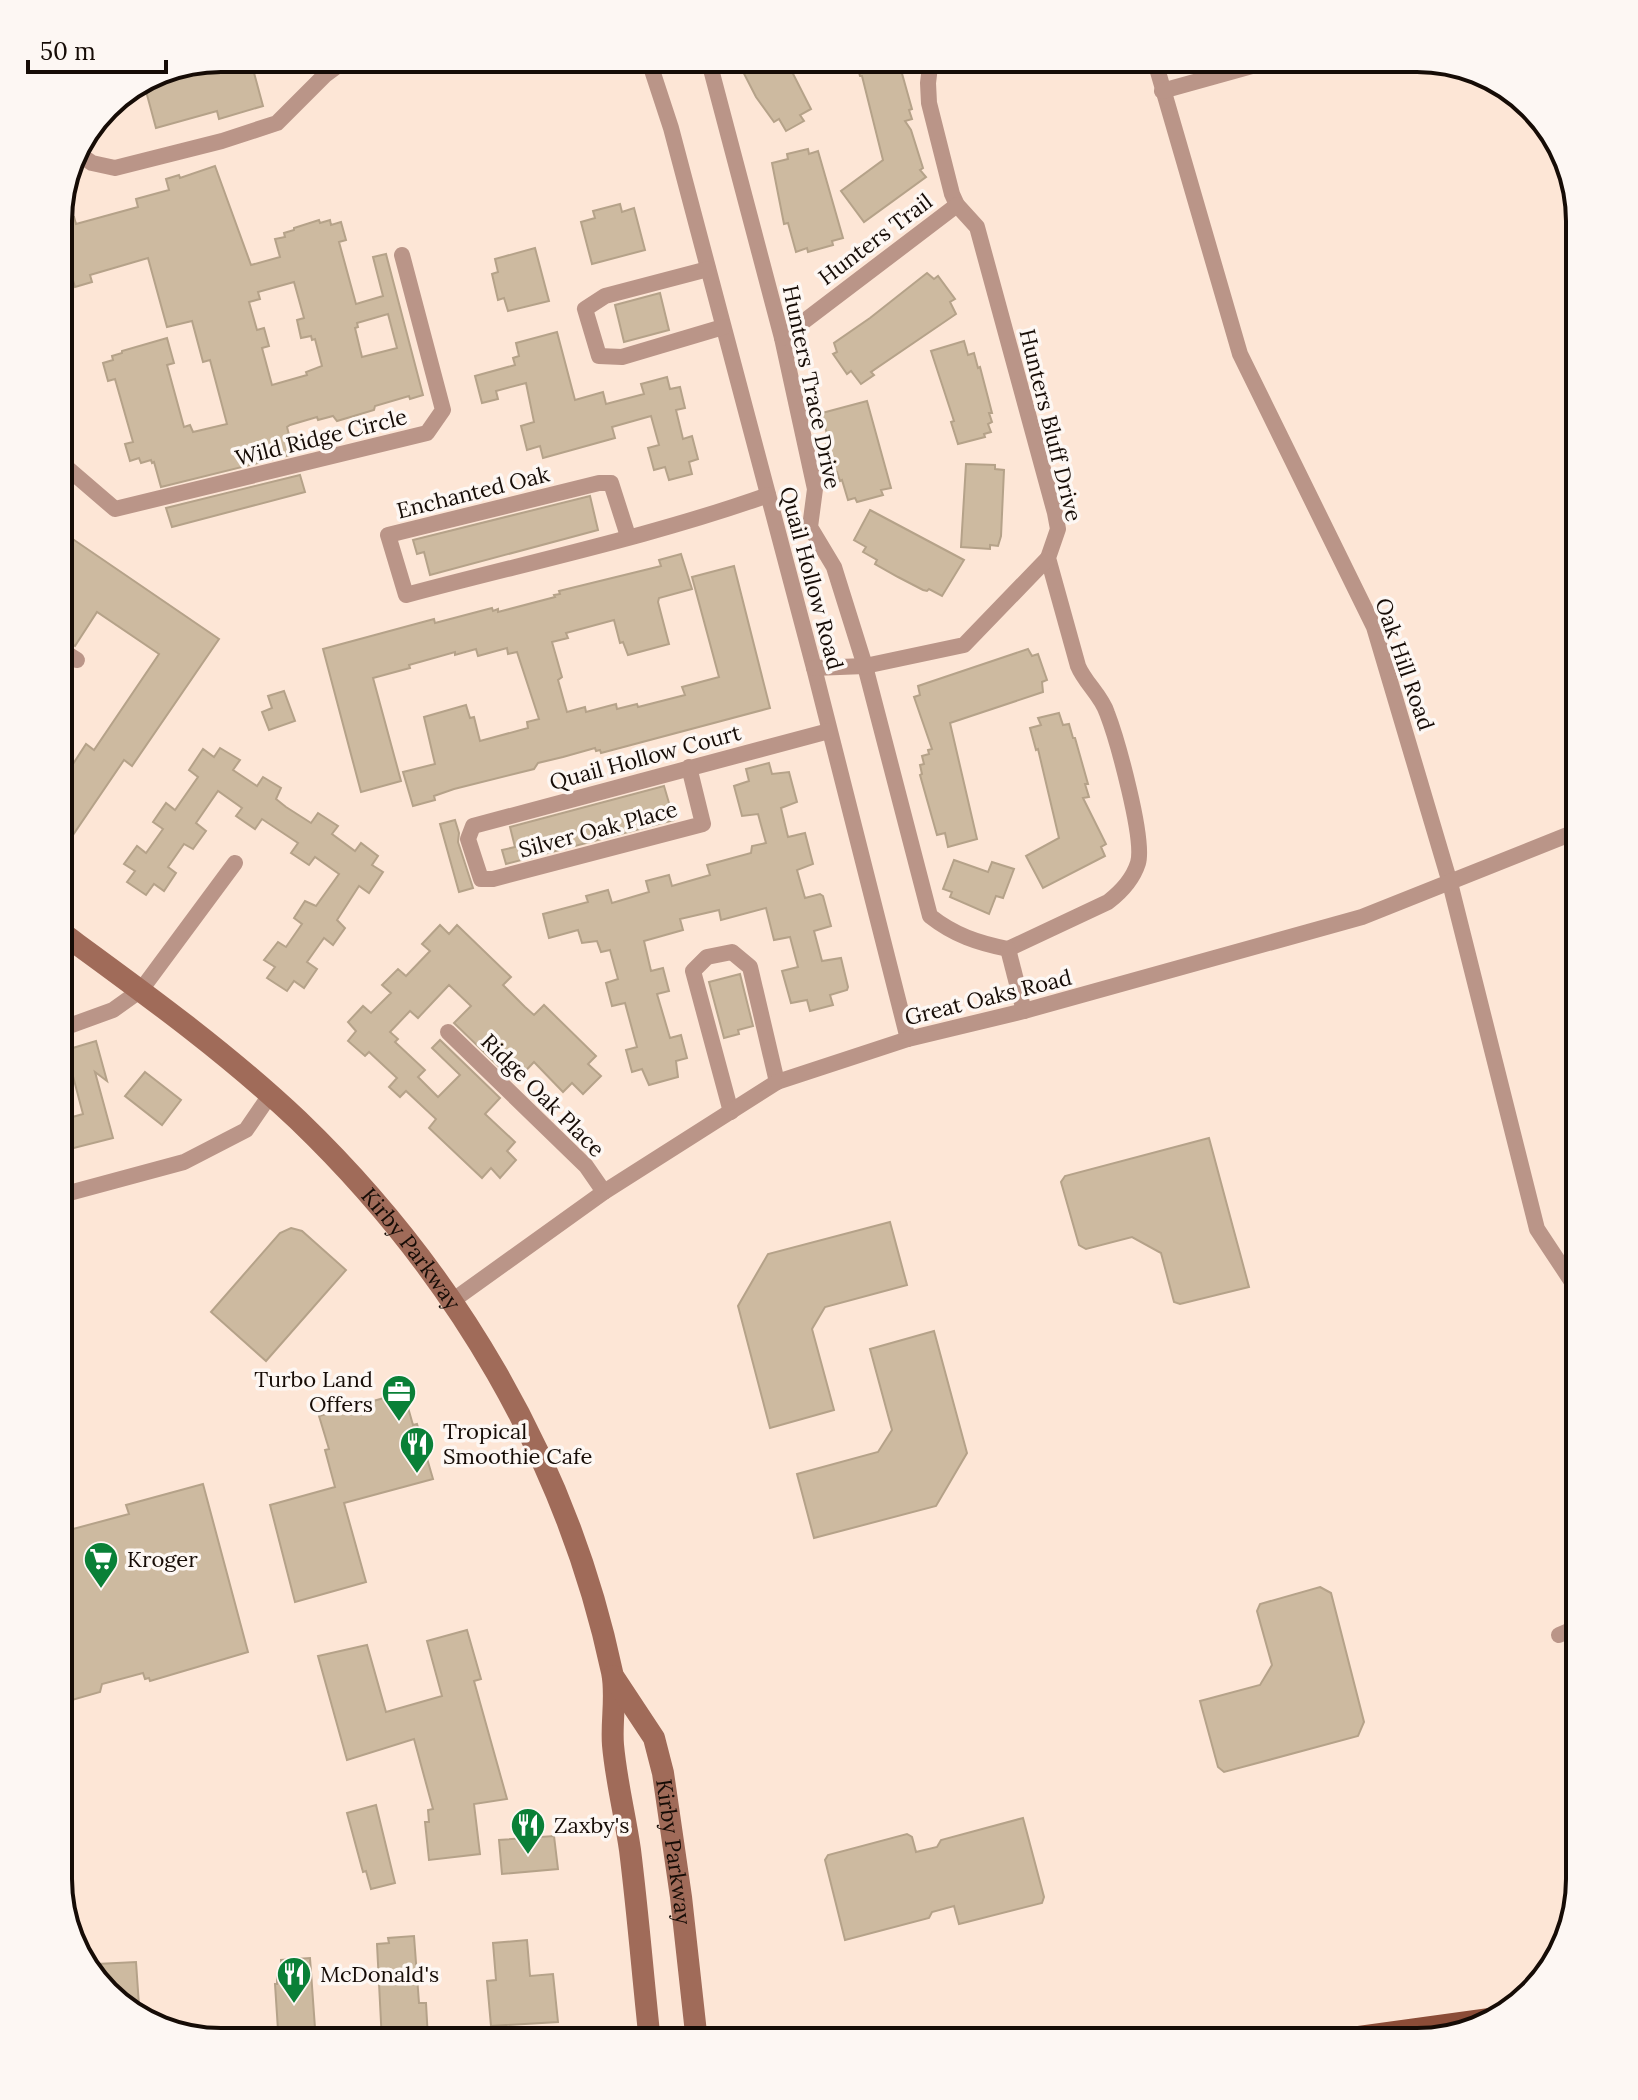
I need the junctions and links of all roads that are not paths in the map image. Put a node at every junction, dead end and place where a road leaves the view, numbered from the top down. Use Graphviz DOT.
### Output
graph roads {
  1 [pos="329,72"];
  2 [pos="653,72"];
  3 [pos="712,72"];
  4 [pos="929,72"];
  5 [pos="1157,72"];
  6 [pos="1231,72"];
  7 [pos="1162,91"];
  8 [pos="85,159"];
  9 [pos="957,205"];
  10 [pos="402,255"];
  11 [pos="708,269"];
  12 [pos="723,327"];
  13 [pos="782,338"];
  14 [pos="72,472"];
  15 [pos="768,495"];
  16 [pos="628,536"];
  17 [pos="1048,558"];
  18 [pos="72,657"];
  19 [pos="77,660"];
  20 [pos="865,666"];
  21 [pos="814,668"];
  22 [pos="829,731"];
  23 [pos="689,767"];
  24 [pos="1566,836"];
  25 [pos="235,863"];
  26 [pos="493,879"];
  27 [pos="1450,883"];
  28 [pos="72,940"];
  29 [pos="1008,949"];
  30 [pos="141,990"];
  31 [pos="1024,1011"];
  32 [pos="72,1025"];
  33 [pos="448,1032"];
  34 [pos="908,1039"];
  35 [pos="777,1082"];
  36 [pos="270,1095"];
  37 [pos="731,1112"];
  38 [pos="72,1192"];
  39 [pos="604,1192"];
  40 [pos="1566,1273"];
  41 [pos="452,1301"];
  42 [pos="1566,1632"];
  43 [pos="1559,1635"];
  44 [pos="613,1676"];
  45 [pos="649,2028"];
  46 [pos="695,2028"];
  1 -- 8 [label="street"];
  2 -- 11 [label="street, Quail Hollow Road"];
  3 -- 13 [label="street, Hunters Trace Drive"];
  4 -- 9 [label="street, Hunters Bluff Drive"];
  5 -- 7 [label="street, Oak Hill Road"];
  6 -- 7 [label="street"];
  7 -- 27 [label="street, Oak Hill Road"];
  9 -- 13 [label="street, Hunters Trail"];
  9 -- 17 [label="street, Hunters Bluff Drive"];
  10 -- 14 [label="street, Wild Ridge Circle"];
  11 -- 12 [label="street, Quail Hollow Road"];
  11 -- 12 [label="street"];
  12 -- 15 [label="street, Quail Hollow Road"];
  13 -- 20 [label="street, Hunters Trace Drive"];
  15 -- 16 [label="street, Enchanted Oak"];
  15 -- 21 [label="street, Quail Hollow Road"];
  16 -- 16 [label="street, Enchanted Oak"];
  17 -- 20 [label="street"];
  17 -- 29 [label="street, Hunters Bluff Drive"];
  18 -- 19 [label="street"];
  20 -- 21 [label="street"];
  20 -- 29 [label="street, Hunters Trace Drive"];
  21 -- 22 [label="street, Quail Hollow Road"];
  22 -- 23 [label="street, Quail Hollow Court"];
  22 -- 34 [label="street, Quail Hollow Road"];
  23 -- 26 [label="street, Silver Oak Place"];
  23 -- 26 [label="street, Quail Hollow Court"];
  24 -- 27 [label="street, Great Oaks Road"];
  25 -- 30 [label="street"];
  27 -- 31 [label="street, Great Oaks Road"];
  27 -- 40 [label="street, Oak Hill Road"];
  28 -- 30 [label="main road, Kirby Parkway"];
  29 -- 31 [label="street"];
  30 -- 32 [label="street"];
  30 -- 36 [label="main road, Kirby Parkway"];
  31 -- 34 [label="street, Great Oaks Road"];
  33 -- 39 [label="street, Ridge Oak Place"];
  34 -- 35 [label="street, Great Oaks Road"];
  35 -- 37 [label="street, Great Oaks Road"];
  35 -- 37 [label="street"];
  36 -- 38 [label="street"];
  36 -- 41 [label="main road, Kirby Parkway"];
  37 -- 39 [label="street, Great Oaks Road"];
  39 -- 41 [label="street, Great Oaks Road"];
  41 -- 44 [label="main road, Kirby Parkway"];
  42 -- 43 [label="street"];
  44 -- 45 [label="main road, Kirby Parkway"];
  44 -- 46 [label="main road, Kirby Parkway"];
}
